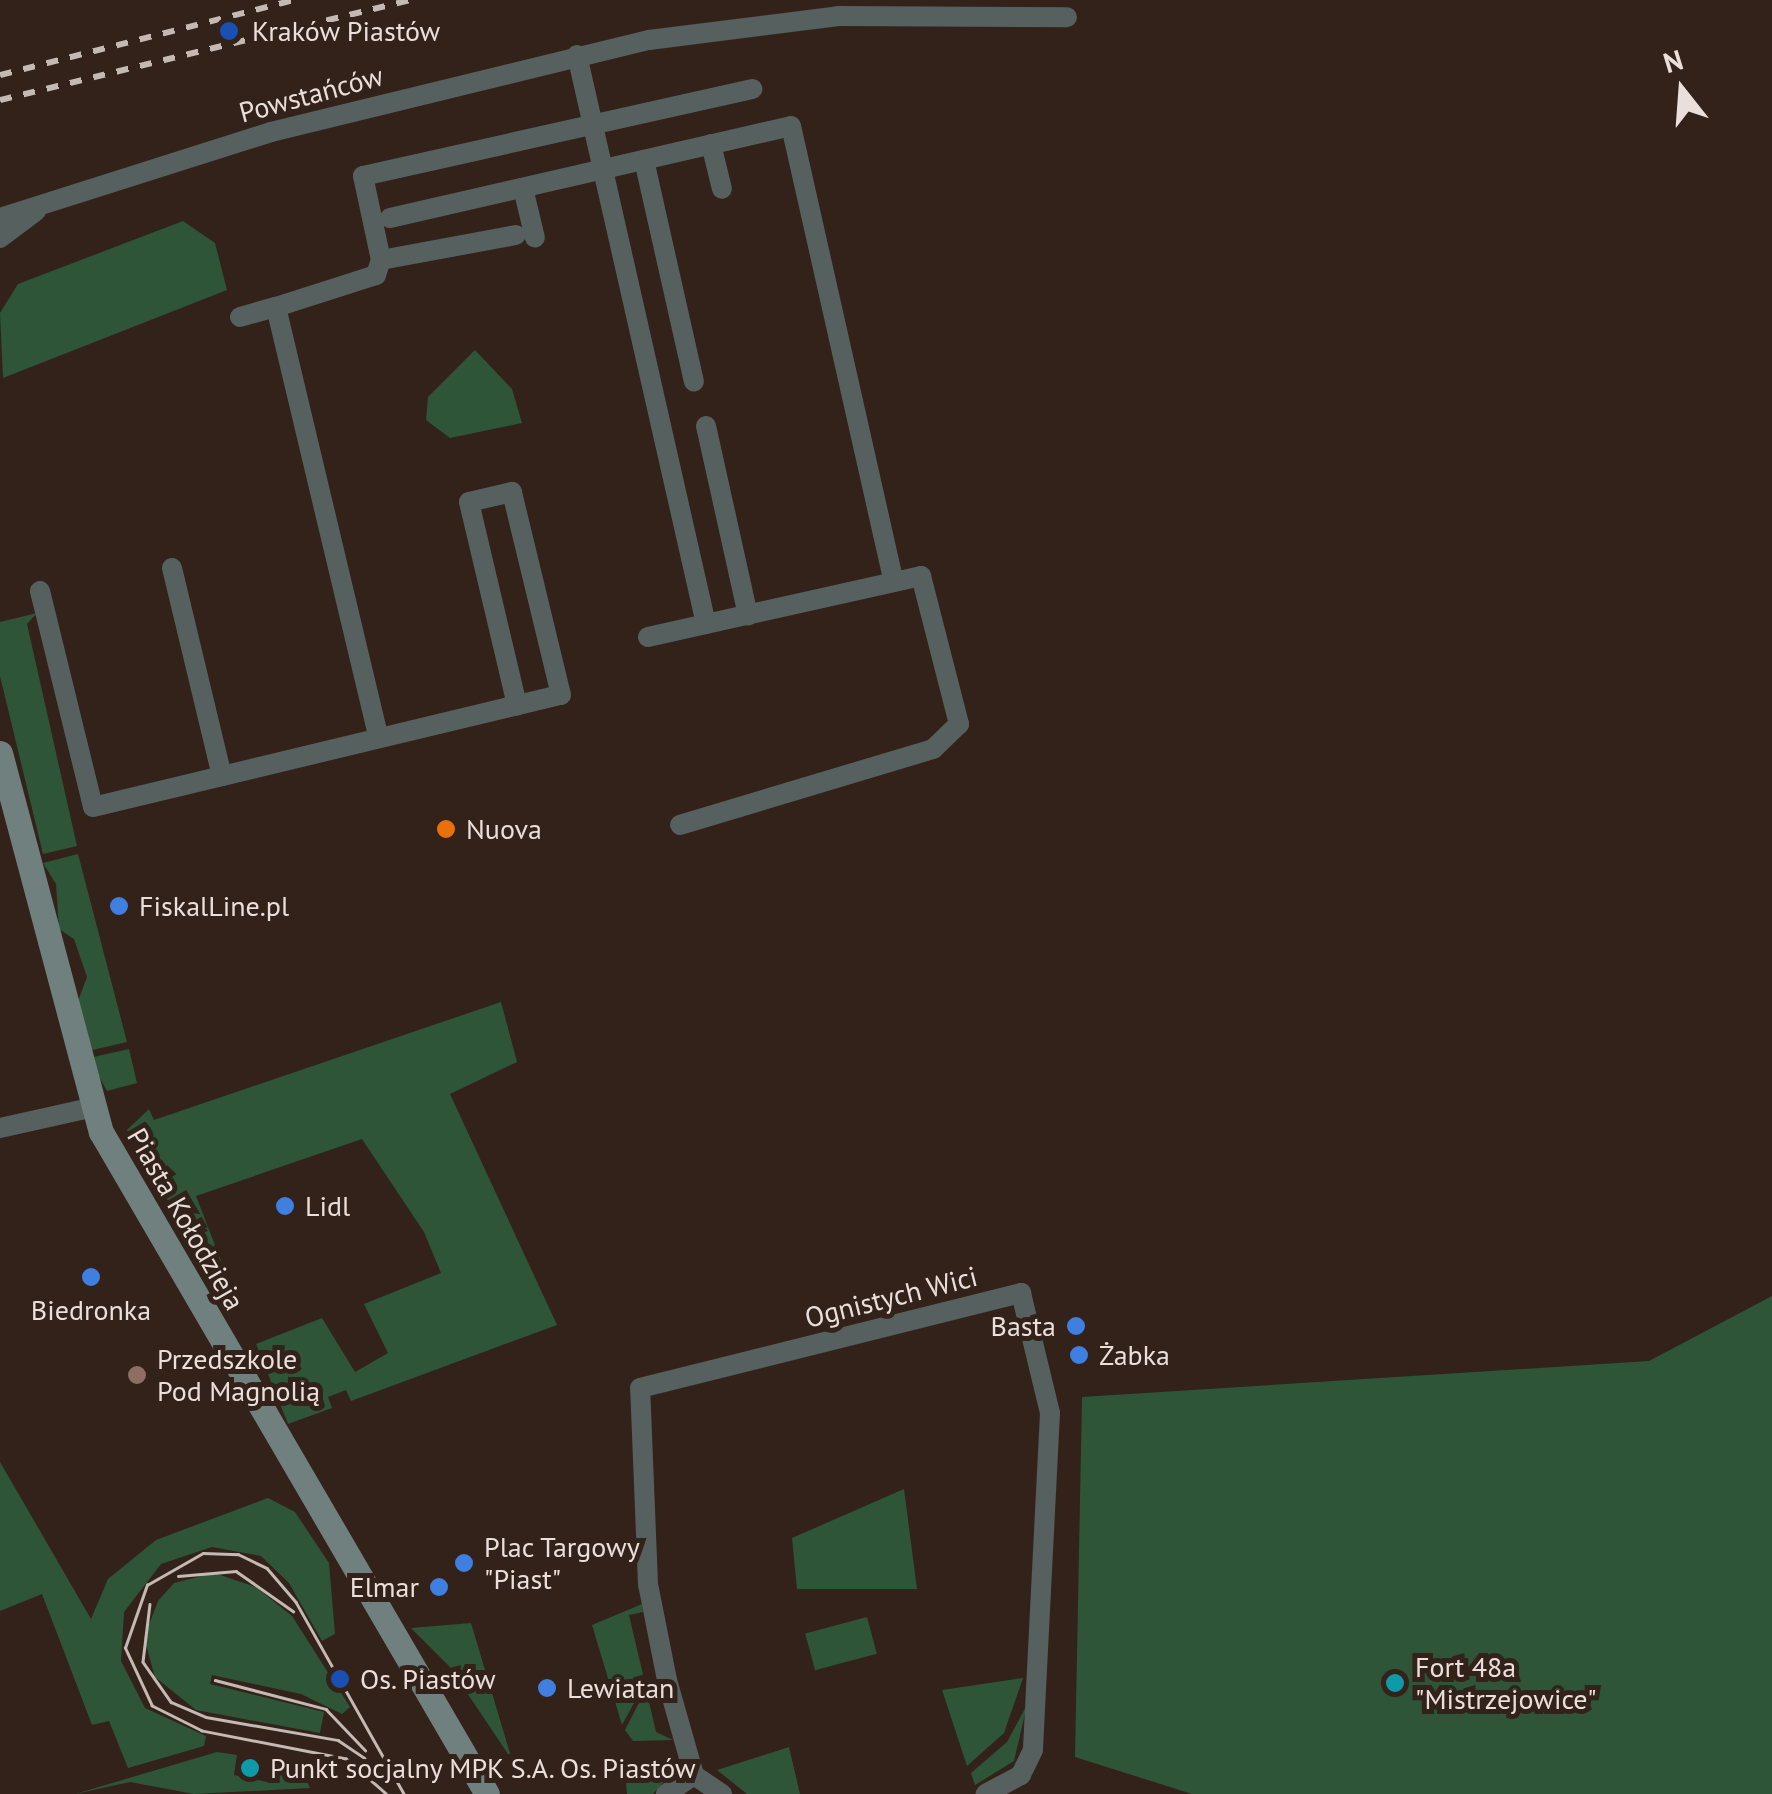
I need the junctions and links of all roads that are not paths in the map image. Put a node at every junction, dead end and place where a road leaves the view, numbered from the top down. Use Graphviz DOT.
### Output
graph roads {
  1 [pos="1067,17"];
  2 [pos="576,55"];
  3 [pos="752,89"];
  4 [pos="592,126"];
  5 [pos="711,144"];
  6 [pos="644,160"];
  7 [pos="601,170"];
  8 [pos="524,188"];
  9 [pos="722,189"];
  10 [pos="49,201"];
  11 [pos="0,218"];
  12 [pos="390,218"];
  13 [pos="0,238"];
  14 [pos="381,260"];
  15 [pos="276,306"];
  16 [pos="240,317"];
  17 [pos="694,382"];
  18 [pos="706,426"];
  19 [pos="172,568"];
  20 [pos="894,582"];
  21 [pos="40,591"];
  22 [pos="748,614"];
  23 [pos="706,624"];
  24 [pos="648,637"];
  25 [pos="517,705"];
  26 [pos="379,738"];
  27 [pos="0,753"];
  28 [pos="222,776"];
  29 [pos="680,825"];
  30 [pos="90,1108"];
  31 [pos="0,1128"];
  32 [pos="444,1730"];
  33 [pos="694,1775"];
  34 [pos="468,1794"];
  35 [pos="487,1794"];
  36 [pos="666,1794"];
  37 [pos="722,1794"];
  38 [pos="986,1794"];
  1 -- 2 [label="street, Powstańców"];
  2 -- 4 [label="street"];
  2 -- 10 [label="street, Powstańców"];
  3 -- 4 [label="street"];
  4 -- 7 [label="street"];
  4 -- 14 [label="street"];
  5 -- 6 [label="street"];
  5 -- 9 [label="street"];
  5 -- 20 [label="street"];
  6 -- 7 [label="street"];
  6 -- 17 [label="street"];
  7 -- 8 [label="street"];
  7 -- 23 [label="street"];
  8 -- 12 [label="street"];
  8 -- 14 [label="street"];
  10 -- 11 [label="street, Powstańców"];
  10 -- 13 [label="street, Powstańców"];
  14 -- 15 [label="street"];
  15 -- 16 [label="street"];
  15 -- 26 [label="street"];
  18 -- 22 [label="street"];
  19 -- 28 [label="street"];
  20 -- 22 [label="street"];
  20 -- 29 [label="street"];
  21 -- 28 [label="street"];
  22 -- 23 [label="street"];
  23 -- 24 [label="street"];
  25 -- 25 [label="street"];
  25 -- 26 [label="street"];
  26 -- 28 [label="street"];
  27 -- 30 [label="street, Piasta Kołodzieja"];
  30 -- 31 [label="street"];
  30 -- 32 [label="street, Piasta Kołodzieja"];
  32 -- 34 [label="street, Piasta Kołodzieja"];
  32 -- 35 [label="street, Piasta Kołodzieja"];
  33 -- 36 [label="street"];
  33 -- 37 [label="street"];
  33 -- 38 [label="street, Ognistych Wici"];
}
